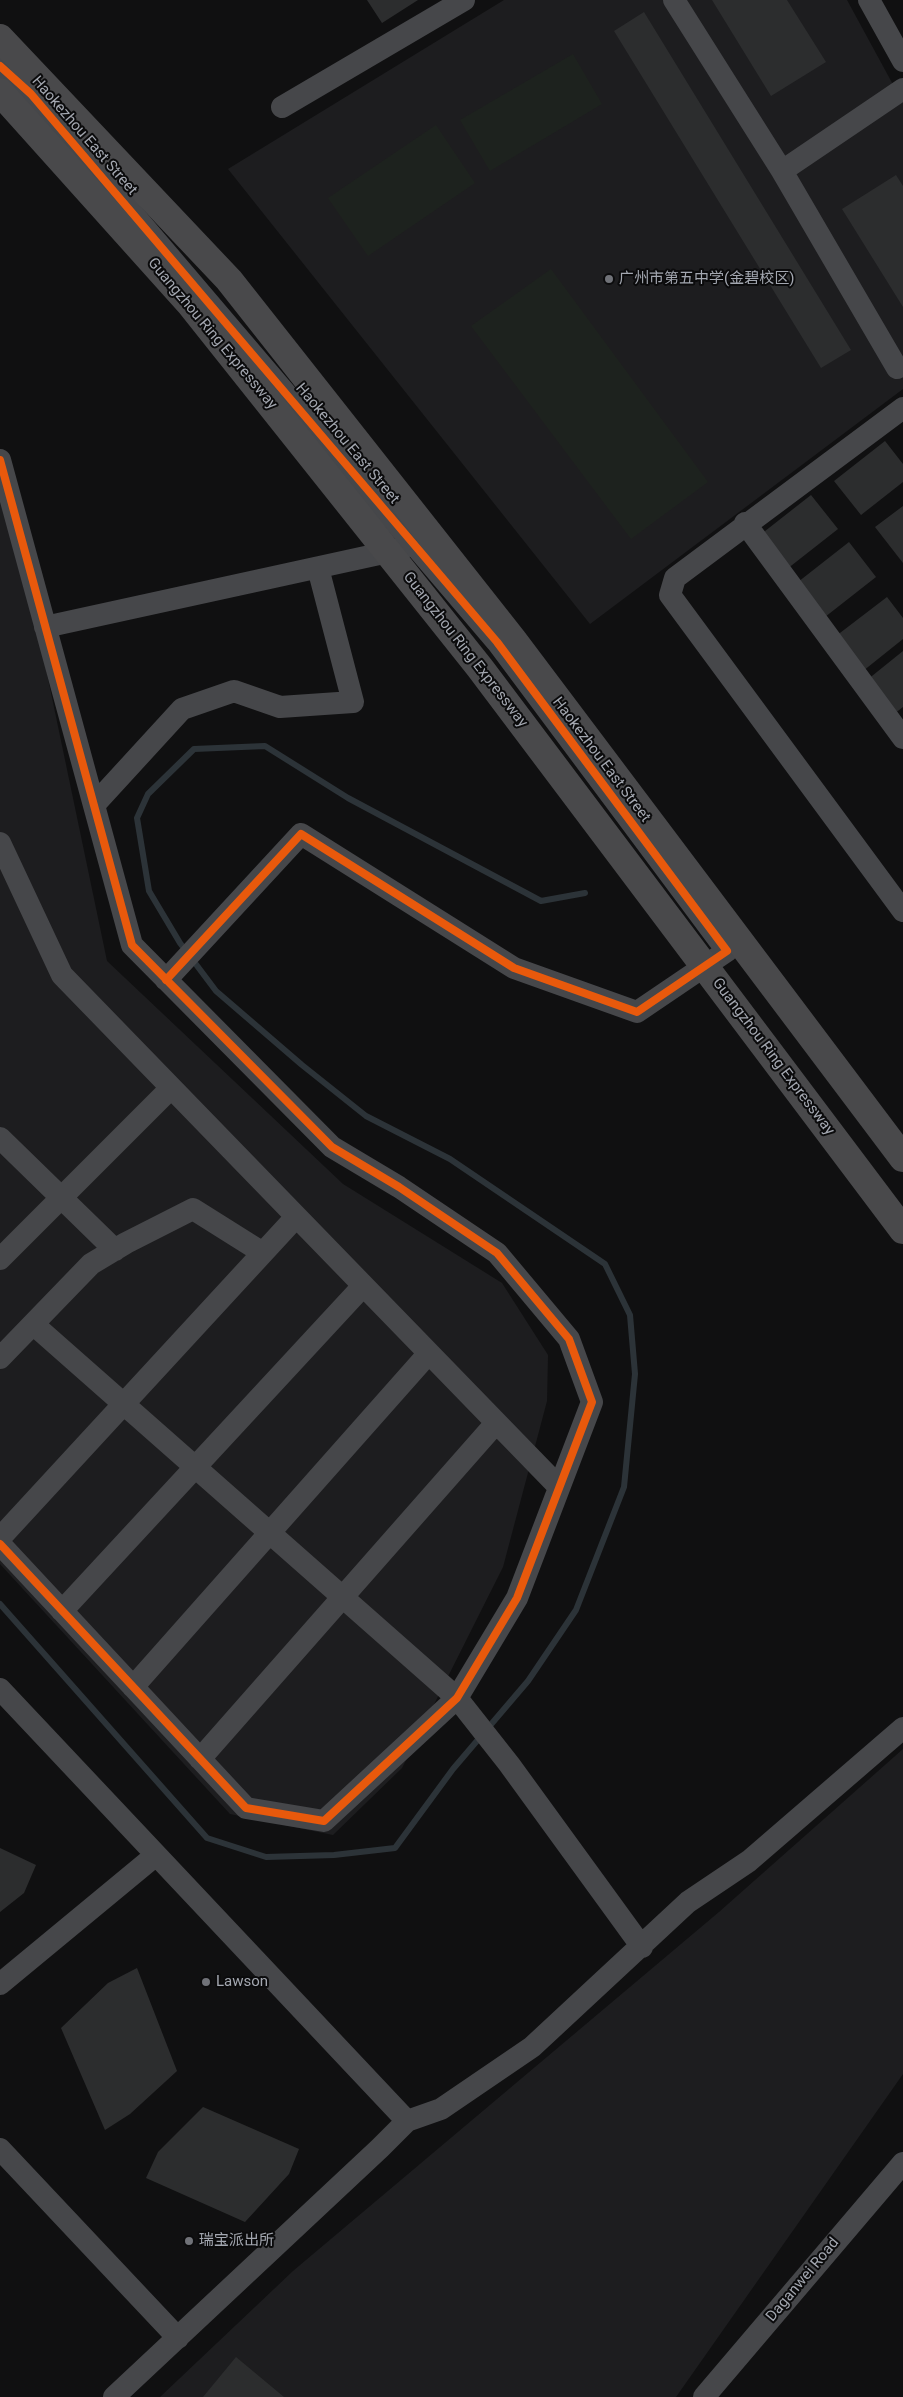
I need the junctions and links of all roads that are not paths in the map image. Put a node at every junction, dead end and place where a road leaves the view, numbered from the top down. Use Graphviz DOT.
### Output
graph roads {
  1 [pos="464,0"];
  2 [pos="674,0"];
  3 [pos="869,0"];
  4 [pos="0,38"];
  5 [pos="903,60"];
  6 [pos="0,66"];
  7 [pos="903,89"];
  8 [pos="0,92"];
  9 [pos="282,107"];
  10 [pos="782,171"];
  11 [pos="897,368"];
  12 [pos="903,408"];
  13 [pos="0,460"];
  14 [pos="745,523"];
  15 [pos="416,547"];
  16 [pos="318,568"];
  17 [pos="45,627"];
  18 [pos="903,738"];
  19 [pos="94,804"];
  20 [pos="0,843"];
  21 [pos="903,911"];
  22 [pos="173,972"];
  23 [pos="171,1088"];
  24 [pos="0,1138"];
  25 [pos="903,1158"];
  26 [pos="61,1198"];
  27 [pos="296,1217"];
  28 [pos="903,1230"];
  29 [pos="115,1250"];
  30 [pos="263,1253"];
  31 [pos="0,1259"];
  32 [pos="363,1286"];
  33 [pos="33,1324"];
  34 [pos="429,1353"];
  35 [pos="0,1358"];
  36 [pos="124,1404"];
  37 [pos="496,1422"];
  38 [pos="195,1467"];
  39 [pos="560,1487"];
  40 [pos="270,1533"];
  41 [pos="0,1538"];
  42 [pos="0,1544"];
  43 [pos="343,1597"];
  44 [pos="62,1611"];
  45 [pos="133,1687"];
  46 [pos="0,1690"];
  47 [pos="460,1702"];
  48 [pos="903,1728"];
  49 [pos="200,1759"];
  50 [pos="156,1855"];
  51 [pos="642,1947"];
  52 [pos="0,1984"];
  53 [pos="407,2121"];
  54 [pos="0,2149"];
  55 [pos="903,2163"];
  56 [pos="178,2338"];
  57 [pos="114,2397"];
  58 [pos="704,2397"];
  1 -- 9 [label="street"];
  2 -- 10 [label="street"];
  3 -- 5 [label="street"];
  4 -- 25 [label="highway"];
  6 -- 15 [label="street, Haokezhou East Street"];
  7 -- 10 [label="street"];
  8 -- 28 [label="highway, Guangzhou Ring Expressway"];
  10 -- 11 [label="street"];
  12 -- 14 [label="street"];
  13 -- 17 [label="street"];
  14 -- 18 [label="street"];
  14 -- 21 [label="street"];
  15 -- 16 [label="street"];
  15 -- 22 [label="street, Haokezhou East Street"];
  16 -- 17 [label="street"];
  16 -- 19 [label="street"];
  17 -- 19 [label="street"];
  19 -- 22 [label="street"];
  20 -- 23 [label="street"];
  22 -- 39 [label="street"];
  23 -- 26 [label="street"];
  23 -- 27 [label="street"];
  24 -- 26 [label="street"];
  26 -- 29 [label="street"];
  26 -- 31 [label="street"];
  27 -- 30 [label="street"];
  27 -- 32 [label="street"];
  29 -- 30 [label="street"];
  29 -- 33 [label="street"];
  30 -- 36 [label="street"];
  32 -- 34 [label="street"];
  32 -- 38 [label="street"];
  33 -- 35 [label="street"];
  33 -- 36 [label="street"];
  34 -- 37 [label="street"];
  34 -- 40 [label="street"];
  36 -- 38 [label="street"];
  36 -- 41 [label="street"];
  37 -- 39 [label="street"];
  37 -- 43 [label="street"];
  38 -- 40 [label="street"];
  38 -- 44 [label="street"];
  39 -- 47 [label="street"];
  40 -- 43 [label="street"];
  40 -- 45 [label="street"];
  42 -- 44 [label="street"];
  43 -- 47 [label="street"];
  43 -- 49 [label="street"];
  44 -- 45 [label="street"];
  45 -- 49 [label="street"];
  46 -- 50 [label="street"];
  47 -- 49 [label="street"];
  47 -- 51 [label="street"];
  48 -- 51 [label="street"];
  50 -- 52 [label="street"];
  50 -- 53 [label="street"];
  51 -- 53 [label="street"];
  53 -- 56 [label="street"];
  54 -- 56 [label="street"];
  55 -- 58 [label="street, Daganwei Road"];
  56 -- 57 [label="street"];
}
